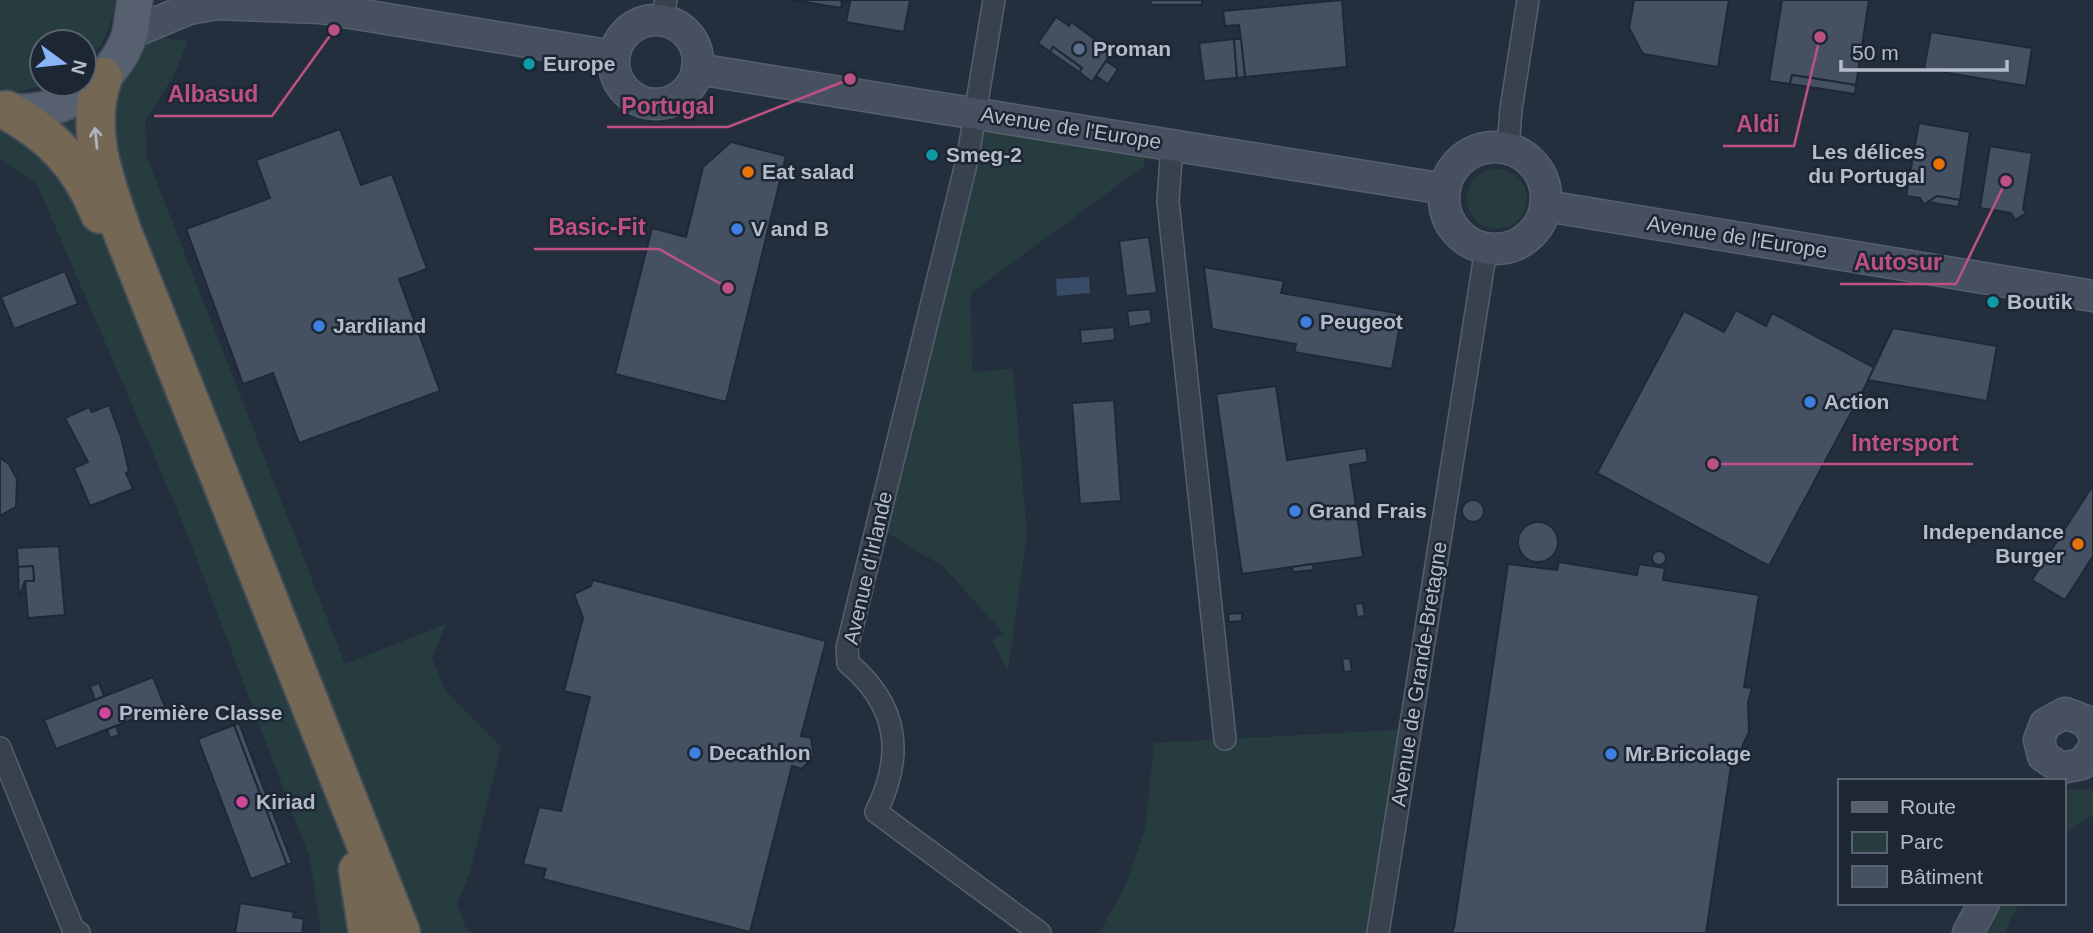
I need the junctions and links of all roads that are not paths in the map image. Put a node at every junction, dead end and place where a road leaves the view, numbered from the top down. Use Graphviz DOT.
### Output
graph roads {
  1 [pos="135,0"];
  2 [pos="994,0"];
  3 [pos="1528,0"];
  4 [pos="210,2"];
  5 [pos="664,10"];
  6 [pos="129,34"];
  7 [pos="613,56"];
  8 [pos="697,69"];
  9 [pos="103,77"];
  10 [pos="3,110"];
  11 [pos="976,112"];
  12 [pos="1172,145"];
  13 [pos="1508,148"];
  14 [pos="1445,189"];
  15 [pos="1546,206"];
  16 [pos="1486,249"];
  17 [pos="2093,296"];
  18 [pos="2088,716"];
  19 [pos="1225,739"];
  20 [pos="0,748"];
  21 [pos="2093,749"];
  22 [pos="2050,773"];
  23 [pos="1982,905"];
  24 [pos="79,933"];
  25 [pos="368,933"];
  26 [pos="401,933"];
  27 [pos="1040,933"];
  28 [pos="1378,933"];
  29 [pos="1968,933"];
  1 -- 6 [label="main road"];
  2 -- 11 [label="street"];
  3 -- 13 [label="street"];
  4 -- 6 [label="street"];
  4 -- 7 [label="street"];
  5 -- 7 [label="street"];
  5 -- 8 [label="street"];
  6 -- 9 [label="main road"];
  7 -- 8 [label="street"];
  8 -- 11 [label="street, Avenue de l'Europe"];
  9 -- 10 [label="main road"];
  26 -- 9 [label="highway, one-way"];
  10 -- 25 [label="highway"];
  11 -- 12 [label="street, Avenue de l'Europe"];
  11 -- 27 [label="street, Avenue d'Irlande"];
  12 -- 14 [label="street, Avenue de l'Europe"];
  12 -- 19 [label="street"];
  13 -- 14 [label="street"];
  13 -- 15 [label="street"];
  14 -- 16 [label="street"];
  15 -- 16 [label="street"];
  15 -- 17 [label="street, Avenue de l'Europe"];
  16 -- 28 [label="street, Avenue de Grande-Bretagne"];
  18 -- 22 [label="street"];
  20 -- 24 [label="street"];
  21 -- 22 [label="street"];
  23 -- 29 [label="street"];
}
